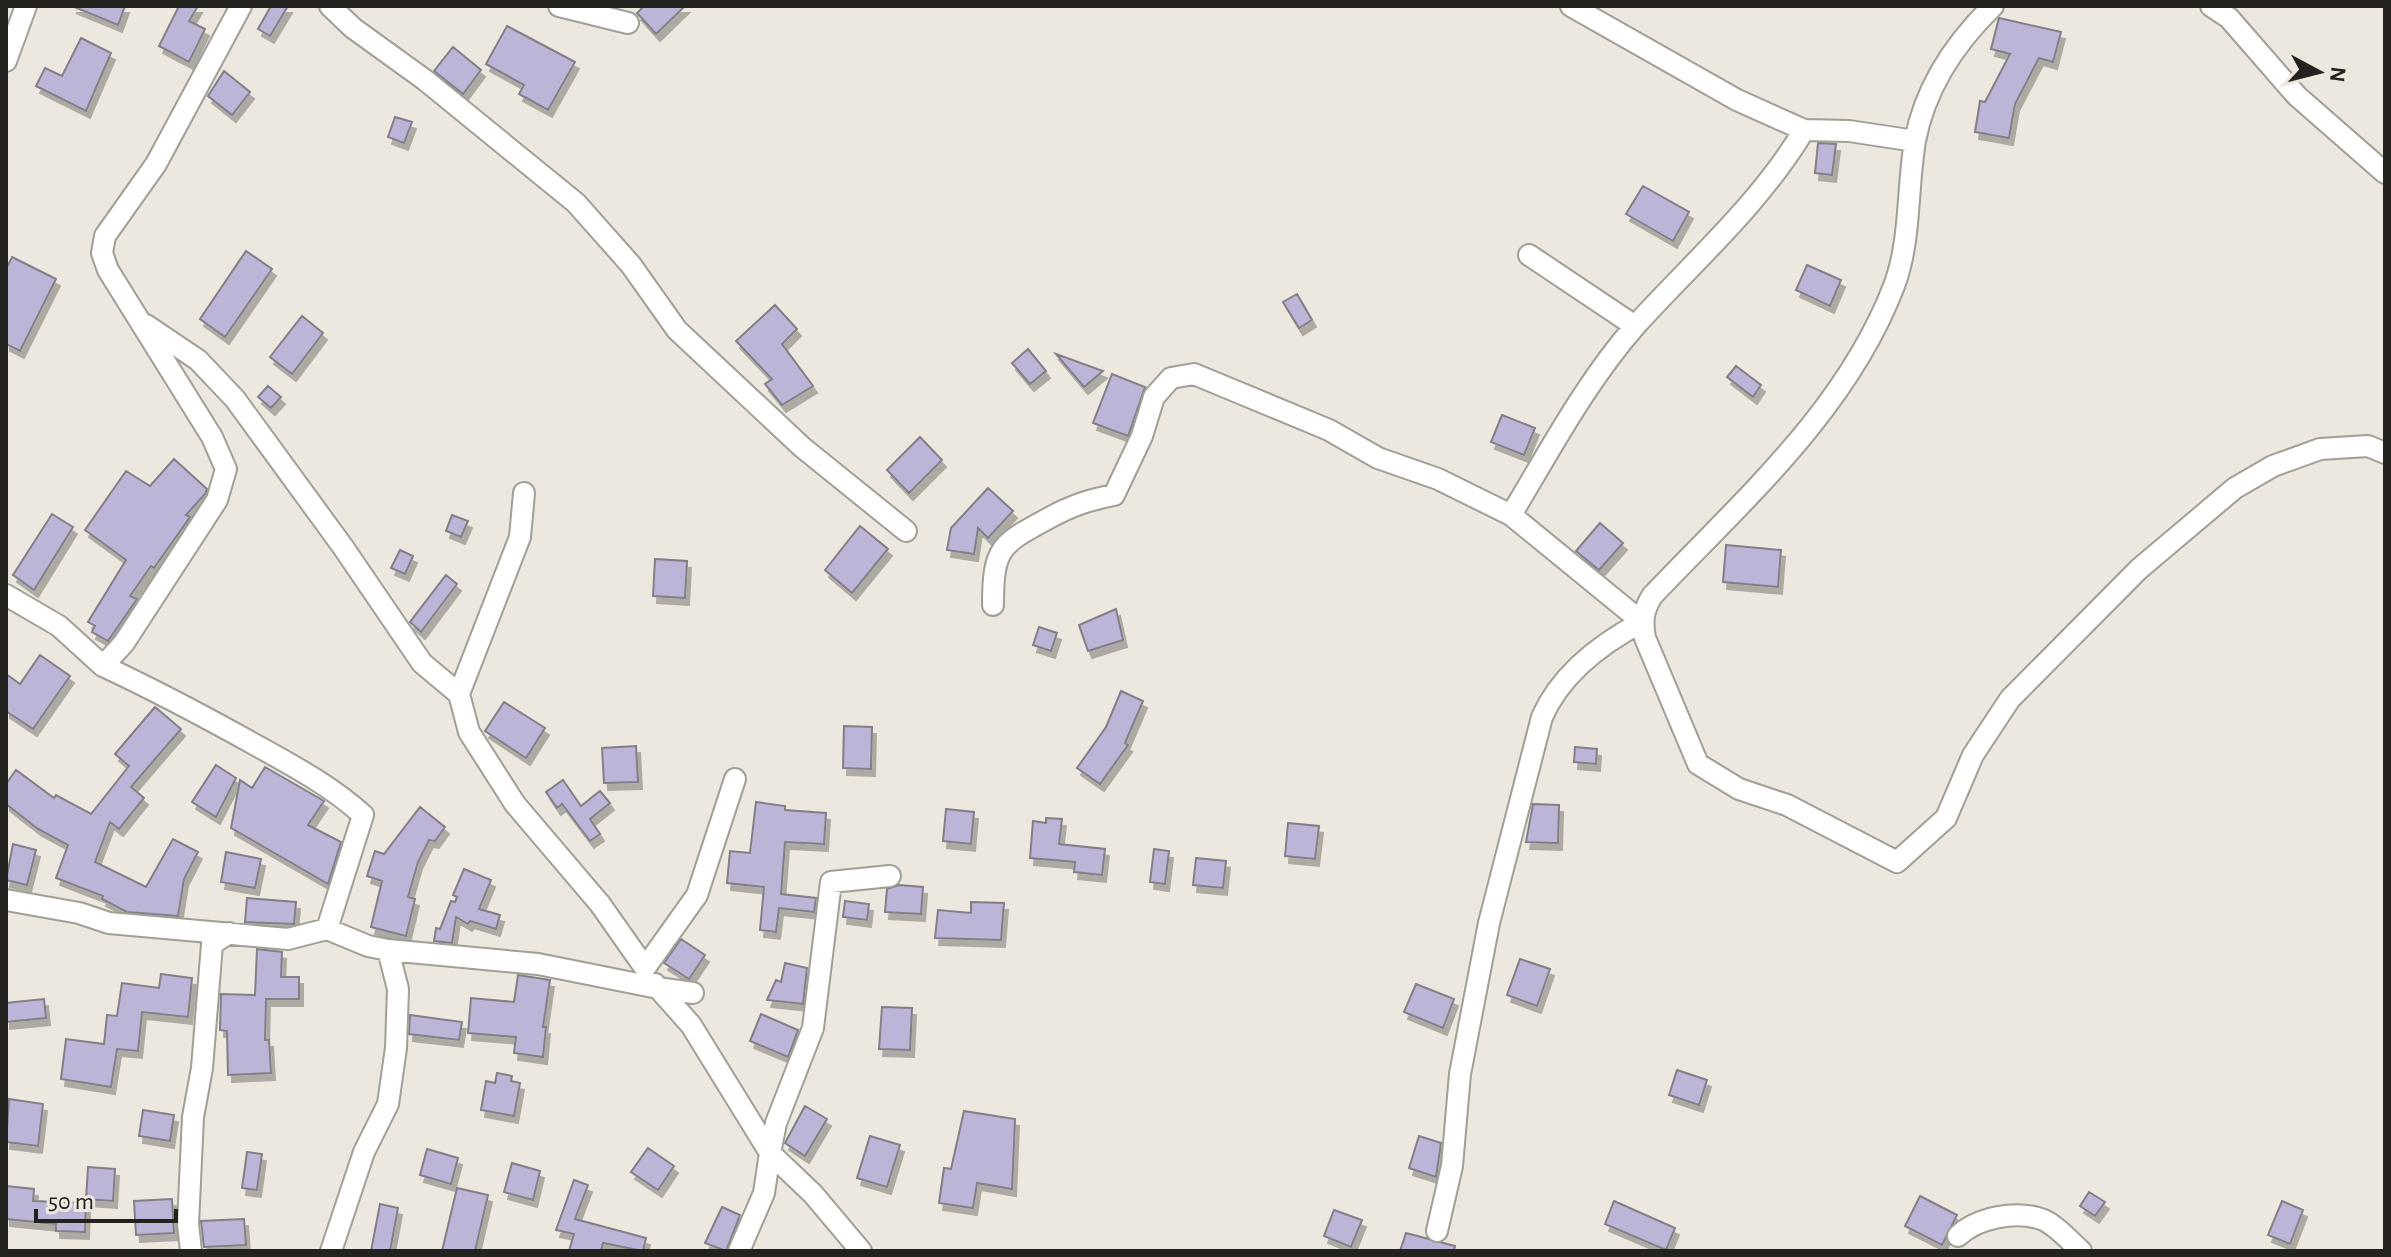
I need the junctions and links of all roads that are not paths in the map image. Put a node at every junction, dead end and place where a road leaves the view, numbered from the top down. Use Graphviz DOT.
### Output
graph roads {
  1 [pos="26,6"];
  2 [pos="241,6"];
  3 [pos="330,6"];
  4 [pos="559,6"];
  5 [pos="1571,6"];
  6 [pos="1993,6"];
  7 [pos="2211,6"];
  8 [pos="628,23"];
  9 [pos="6,61"];
  10 [pos="1804,130"];
  11 [pos="1915,141"];
  12 [pos="2385,173"];
  13 [pos="1529,255"];
  14 [pos="139,320"];
  15 [pos="1635,326"];
  16 [pos="2385,453"];
  17 [pos="524,493"];
  18 [pos="1511,515"];
  19 [pos="906,531"];
  20 [pos="6,595"];
  21 [pos="993,605"];
  22 [pos="1642,622"];
  23 [pos="103,666"];
  24 [pos="459,694"];
  25 [pos="735,779"];
  26 [pos="890,876"];
  27 [pos="6,900"];
  28 [pos="327,929"];
  29 [pos="229,933"];
  30 [pos="388,950"];
  31 [pos="645,968"];
  32 [pos="658,988"];
  33 [pos="693,993"];
  34 [pos="770,1153"];
  35 [pos="1437,1231"];
  36 [pos="1958,1236"];
  37 [pos="191,1251"];
  38 [pos="331,1251"];
  39 [pos="739,1251"];
  40 [pos="861,1251"];
  41 [pos="2081,1251"];
  1 -- 9 [label="street"];
  2 -- 14 [label="street"];
  3 -- 19 [label="street"];
  4 -- 8 [label="street"];
  5 -- 10 [label="street"];
  6 -- 11 [label="street"];
  7 -- 12 [label="street"];
  10 -- 11 [label="street"];
  10 -- 15 [label="street"];
  11 -- 22 [label="street"];
  13 -- 15 [label="street"];
  14 -- 23 [label="street"];
  14 -- 24 [label="street"];
  15 -- 18 [label="street"];
  16 -- 22 [label="street"];
  17 -- 24 [label="street"];
  18 -- 21 [label="street"];
  18 -- 22 [label="street"];
  20 -- 23 [label="street"];
  22 -- 35 [label="street"];
  23 -- 28 [label="street"];
  24 -- 31 [label="street"];
  25 -- 31 [label="street"];
  26 -- 34 [label="street"];
  27 -- 29 [label="street"];
  28 -- 29 [label="street"];
  28 -- 30 [label="street"];
  29 -- 37 [label="street"];
  30 -- 32 [label="street"];
  30 -- 38 [label="street"];
  31 -- 32 [label="street"];
  32 -- 33 [label="street"];
  32 -- 34 [label="street"];
  34 -- 39 [label="street"];
  34 -- 40 [label="street"];
  36 -- 41 [label="street"];
}
